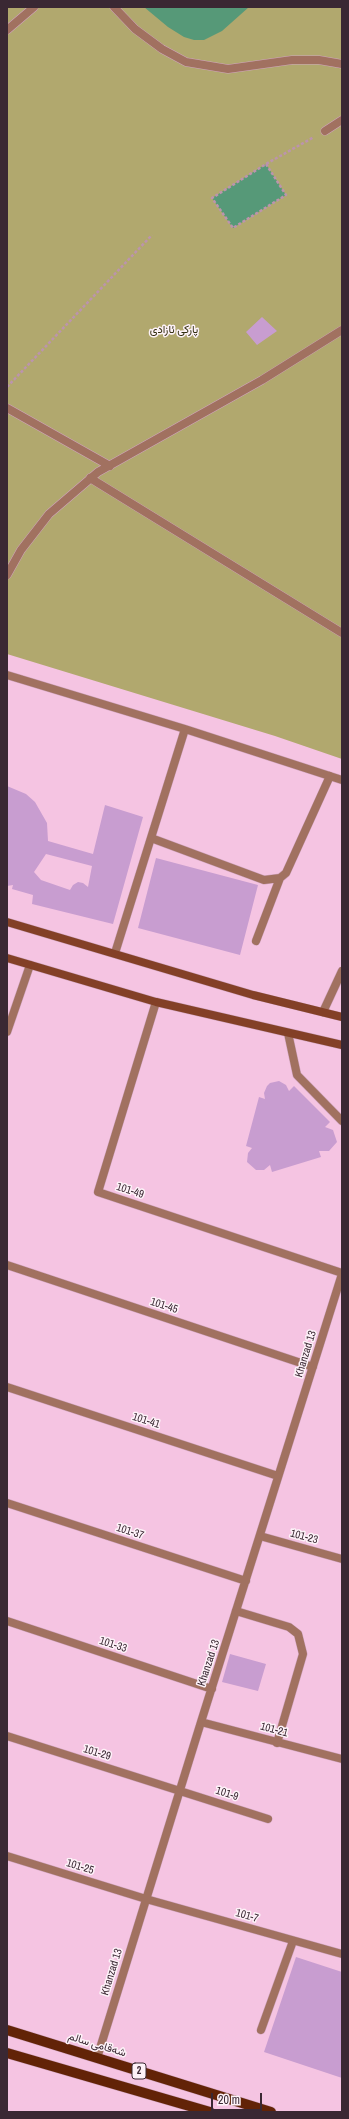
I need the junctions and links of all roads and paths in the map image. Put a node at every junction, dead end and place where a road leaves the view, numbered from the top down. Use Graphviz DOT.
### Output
graph roads {
  1 [pos="34,7"];
  2 [pos="114,7"];
  3 [pos="7,30"];
  4 [pos="342,64"];
  5 [pos="342,120"];
  6 [pos="325,131"];
  7 [pos="266,164"];
  8 [pos="152,235"];
  9 [pos="342,330"];
  10 [pos="7,387"];
  11 [pos="7,408"];
  12 [pos="110,466"];
  13 [pos="90,478"];
  14 [pos="7,575"];
  15 [pos="342,633"];
  16 [pos="7,675"];
  17 [pos="185,729"];
  18 [pos="330,776"];
  19 [pos="342,780"];
  20 [pos="151,838"];
  21 [pos="280,878"];
  22 [pos="7,922"];
  23 [pos="256,941"];
  24 [pos="115,953"];
  25 [pos="7,958"];
  26 [pos="30,965"];
  27 [pos="342,971"];
  28 [pos="156,1002"];
  29 [pos="323,1012"];
  30 [pos="342,1017"];
  31 [pos="7,1032"];
  32 [pos="288,1033"];
  33 [pos="342,1045"];
  34 [pos="342,1120"];
  35 [pos="7,1265"];
  36 [pos="342,1273"];
  37 [pos="313,1367"];
  38 [pos="7,1387"];
  39 [pos="278,1476"];
  40 [pos="7,1503"];
  41 [pos="260,1536"];
  42 [pos="342,1559"];
  43 [pos="246,1581"];
  44 [pos="236,1611"];
  45 [pos="7,1621"];
  46 [pos="212,1689"];
  47 [pos="201,1722"];
  48 [pos="7,1736"];
  49 [pos="277,1743"];
  50 [pos="342,1759"];
  51 [pos="180,1790"];
  52 [pos="268,1819"];
  53 [pos="7,1856"];
  54 [pos="146,1899"];
  55 [pos="293,1940"];
  56 [pos="342,1954"];
  57 [pos="7,2030"];
  58 [pos="261,2030"];
  59 [pos="7,2053"];
  60 [pos="97,2058"];
  61 [pos="207,2112"];
  62 [pos="271,2112"];
  1 -- 3 [label="street"];
  2 -- 4 [label="street"];
  5 -- 6 [label="street"];
  6 -- 7 [label="path"];
  7 -- 7 [label="path"];
  8 -- 10 [label="path"];
  9 -- 12 [label="street"];
  11 -- 12 [label="street"];
  12 -- 13 [label="street"];
  13 -- 14 [label="street"];
  13 -- 15 [label="street"];
  16 -- 17 [label="street"];
  17 -- 18 [label="street"];
  17 -- 20 [label="street"];
  18 -- 19 [label="street"];
  18 -- 21 [label="street"];
  20 -- 21 [label="street"];
  20 -- 24 [label="street"];
  21 -- 23 [label="street"];
  22 -- 24 [label="main road"];
  24 -- 29 [label="main road"];
  25 -- 26 [label="main road"];
  26 -- 28 [label="main road"];
  26 -- 31 [label="street"];
  27 -- 29 [label="street"];
  28 -- 32 [label="main road"];
  28 -- 36 [label="street, 101-49"];
  29 -- 30 [label="main road"];
  32 -- 33 [label="main road"];
  32 -- 34 [label="street"];
  35 -- 37 [label="street, 101-45"];
  36 -- 37 [label="street, Khanzad 13"];
  37 -- 39 [label="street, Khanzad 13"];
  38 -- 39 [label="street, 101-41"];
  39 -- 41 [label="street, Khanzad 13"];
  40 -- 43 [label="street, 101-37"];
  41 -- 42 [label="street, 101-23"];
  41 -- 43 [label="street, Khanzad 13"];
  43 -- 44 [label="street, Khanzad 13"];
  44 -- 46 [label="street, Khanzad 13"];
  44 -- 49 [label="street"];
  45 -- 46 [label="street, 101-33"];
  46 -- 47 [label="street, Khanzad 13"];
  47 -- 49 [label="street, 101-21"];
  47 -- 51 [label="street, Khanzad 13"];
  48 -- 51 [label="street, 101-29"];
  49 -- 50 [label="street, 101-21"];
  51 -- 52 [label="street, 101-9"];
  51 -- 54 [label="street, Khanzad 13"];
  53 -- 54 [label="street, 101-25"];
  54 -- 55 [label="street, 101-7"];
  54 -- 60 [label="street, Khanzad 13"];
  55 -- 56 [label="street, 101-7"];
  55 -- 58 [label="street"];
  57 -- 60 [label="main road, شەقامی سالم / 2"];
  59 -- 61 [label="main road, 2"];
  60 -- 62 [label="main road, شەقامی سالم / 2"];
}
